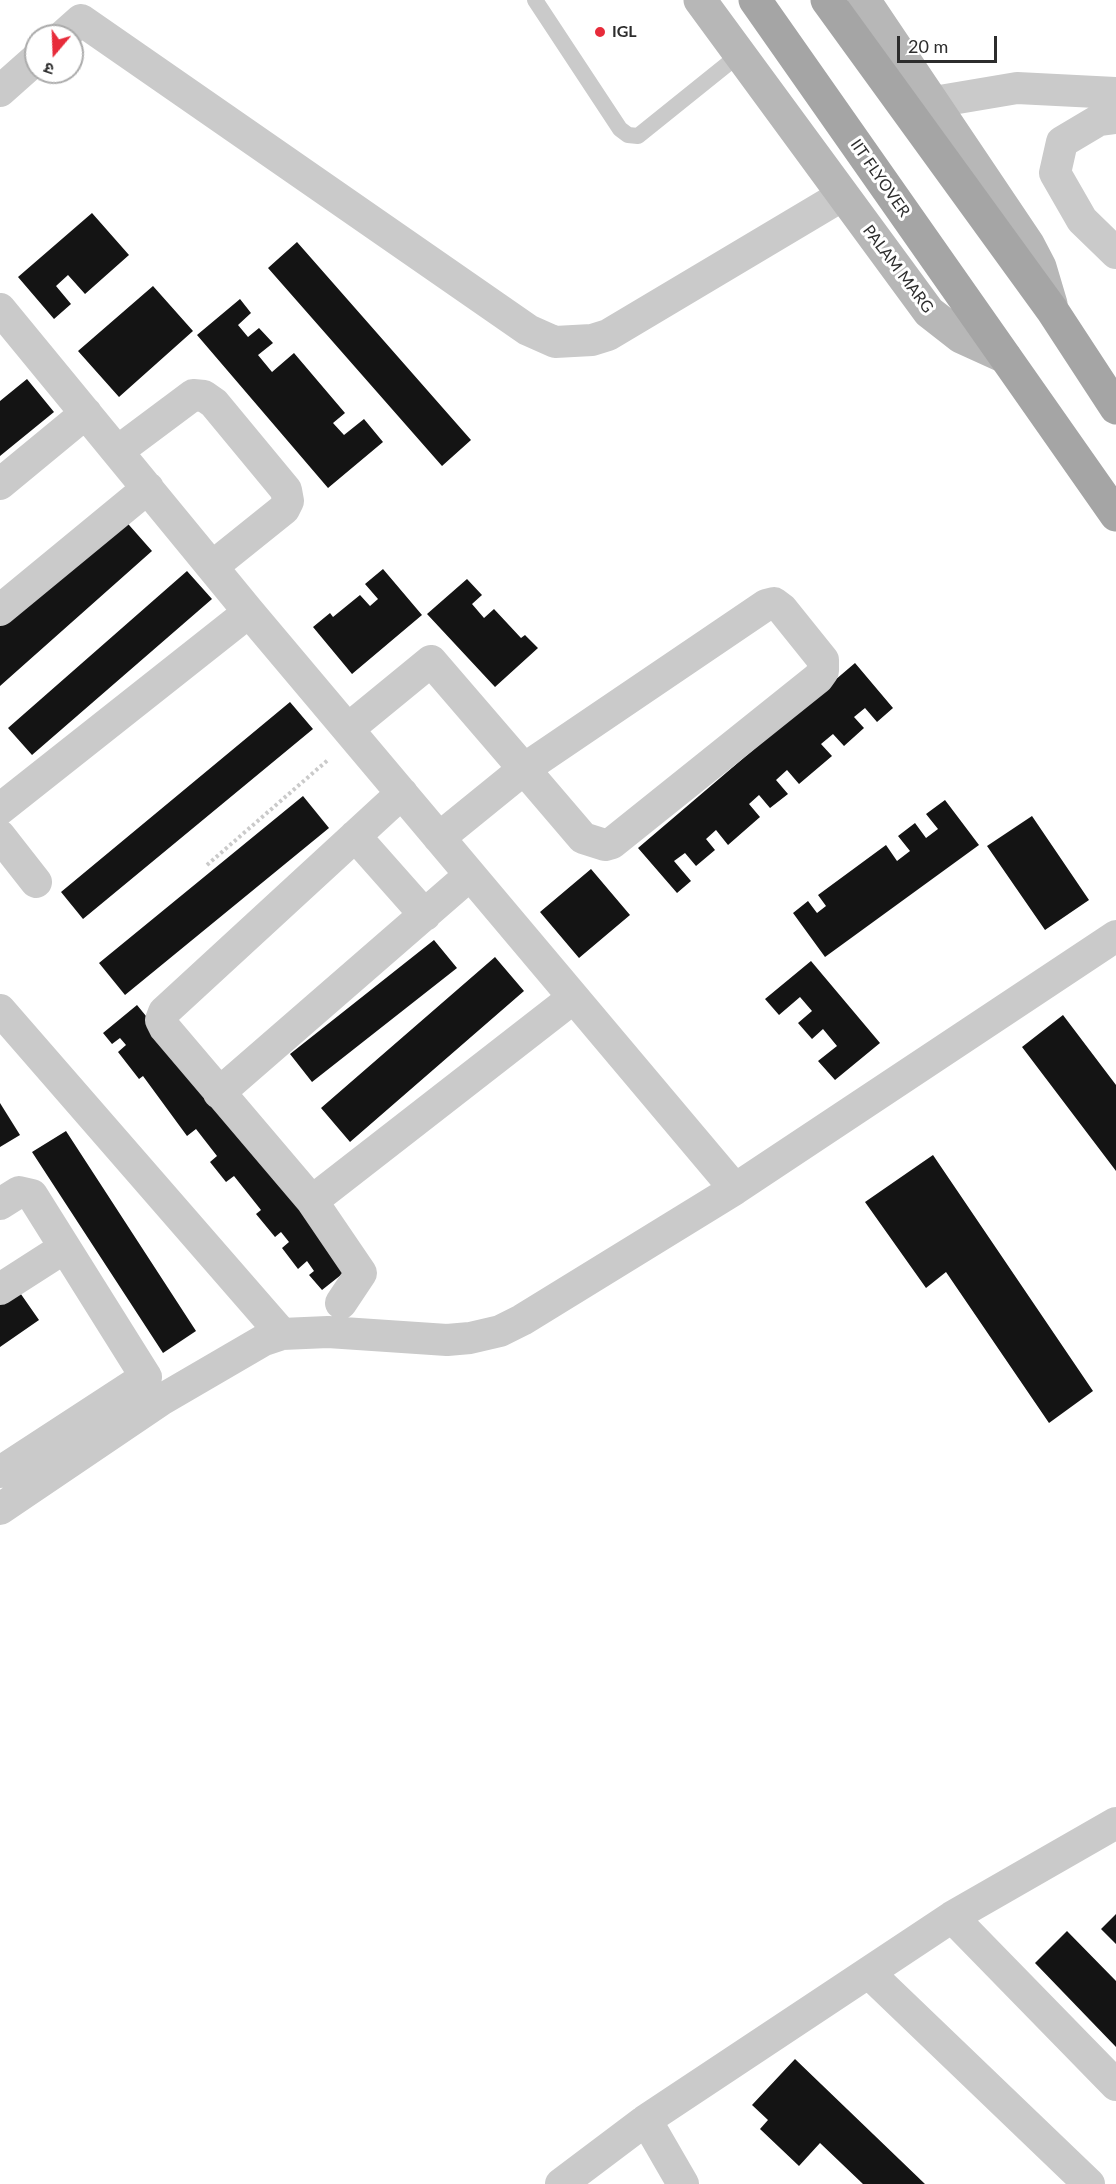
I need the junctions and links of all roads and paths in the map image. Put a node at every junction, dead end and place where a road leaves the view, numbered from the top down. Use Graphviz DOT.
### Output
graph roads {
  1 [pos="535,0"];
  2 [pos="700,0"];
  3 [pos="755,0"];
  4 [pos="827,0"];
  5 [pos="864,0"];
  6 [pos="76,24"];
  7 [pos="740,54"];
  8 [pos="24,70"];
  9 [pos="0,91"];
  10 [pos="1116,93"];
  11 [pos="934,102"];
  12 [pos="1116,118"];
  13 [pos="843,195"];
  14 [pos="1116,253"];
  15 [pos="0,309"];
  16 [pos="1052,310"];
  17 [pos="1005,357"];
  18 [pos="1115,404"];
  19 [pos="86,413"];
  20 [pos="118,452"];
  21 [pos="0,484"];
  22 [pos="148,488"];
  23 [pos="1116,515"];
  24 [pos="213,567"];
  25 [pos="0,610"];
  26 [pos="249,612"];
  27 [pos="351,733"];
  28 [pos="524,769"];
  29 [pos="402,793"];
  30 [pos="0,809"];
  31 [pos="0,836"];
  32 [pos="355,836"];
  33 [pos="439,838"];
  34 [pos="207,865"];
  35 [pos="470,876"];
  36 [pos="36,882"];
  37 [pos="425,915"];
  38 [pos="1116,936"];
  39 [pos="573,998"];
  40 [pos="0,1010"];
  41 [pos="219,1093"];
  42 [pos="735,1189"];
  43 [pos="312,1201"];
  44 [pos="0,1204"];
  45 [pos="64,1248"];
  46 [pos="0,1289"];
  47 [pos="341,1303"];
  48 [pos="282,1334"];
  49 [pos="0,1472"];
  50 [pos="0,1509"];
  51 [pos="1116,1823"];
  52 [pos="952,1917"];
  53 [pos="869,1973"];
  54 [pos="1116,2085"];
  55 [pos="646,2120"];
  56 [pos="561,2184"];
  57 [pos="683,2184"];
  58 [pos="1089,2184"];
  1 -- 7 [label="lane"];
  2 -- 7 [label="main road, PALAM MARG"];
  3 -- 17 [label="main road, IIT FLYOVER"];
  4 -- 16 [label="main road"];
  5 -- 11 [label="main road"];
  6 -- 13 [label="street"];
  7 -- 13 [label="main road, PALAM MARG"];
  8 -- 9 [label="street"];
  10 -- 11 [label="street"];
  11 -- 16 [label="main road"];
  12 -- 14 [label="street"];
  13 -- 17 [label="main road, PALAM MARG"];
  15 -- 19 [label="street"];
  16 -- 18 [label="main road"];
  17 -- 23 [label="main road"];
  19 -- 20 [label="street"];
  19 -- 21 [label="street"];
  20 -- 22 [label="street"];
  20 -- 24 [label="street"];
  22 -- 24 [label="street"];
  22 -- 25 [label="street"];
  24 -- 26 [label="street"];
  26 -- 27 [label="street"];
  26 -- 30 [label="street"];
  27 -- 28 [label="street"];
  27 -- 29 [label="street"];
  27 -- 34 [label="path"];
  28 -- 28 [label="street"];
  28 -- 33 [label="street"];
  29 -- 32 [label="street"];
  29 -- 33 [label="street"];
  31 -- 36 [label="street"];
  32 -- 37 [label="street"];
  32 -- 41 [label="street"];
  33 -- 35 [label="street"];
  35 -- 37 [label="street"];
  35 -- 39 [label="street"];
  37 -- 41 [label="street"];
  38 -- 42 [label="street"];
  39 -- 42 [label="street"];
  39 -- 43 [label="street"];
  40 -- 48 [label="street"];
  41 -- 43 [label="street"];
  42 -- 48 [label="street"];
  43 -- 47 [label="street"];
  44 -- 45 [label="street"];
  45 -- 46 [label="street"];
  45 -- 49 [label="street"];
  48 -- 50 [label="street"];
  51 -- 52 [label="street"];
  52 -- 53 [label="street"];
  52 -- 54 [label="street"];
  53 -- 55 [label="street"];
  53 -- 58 [label="street"];
  55 -- 56 [label="street"];
  55 -- 57 [label="street"];
}
